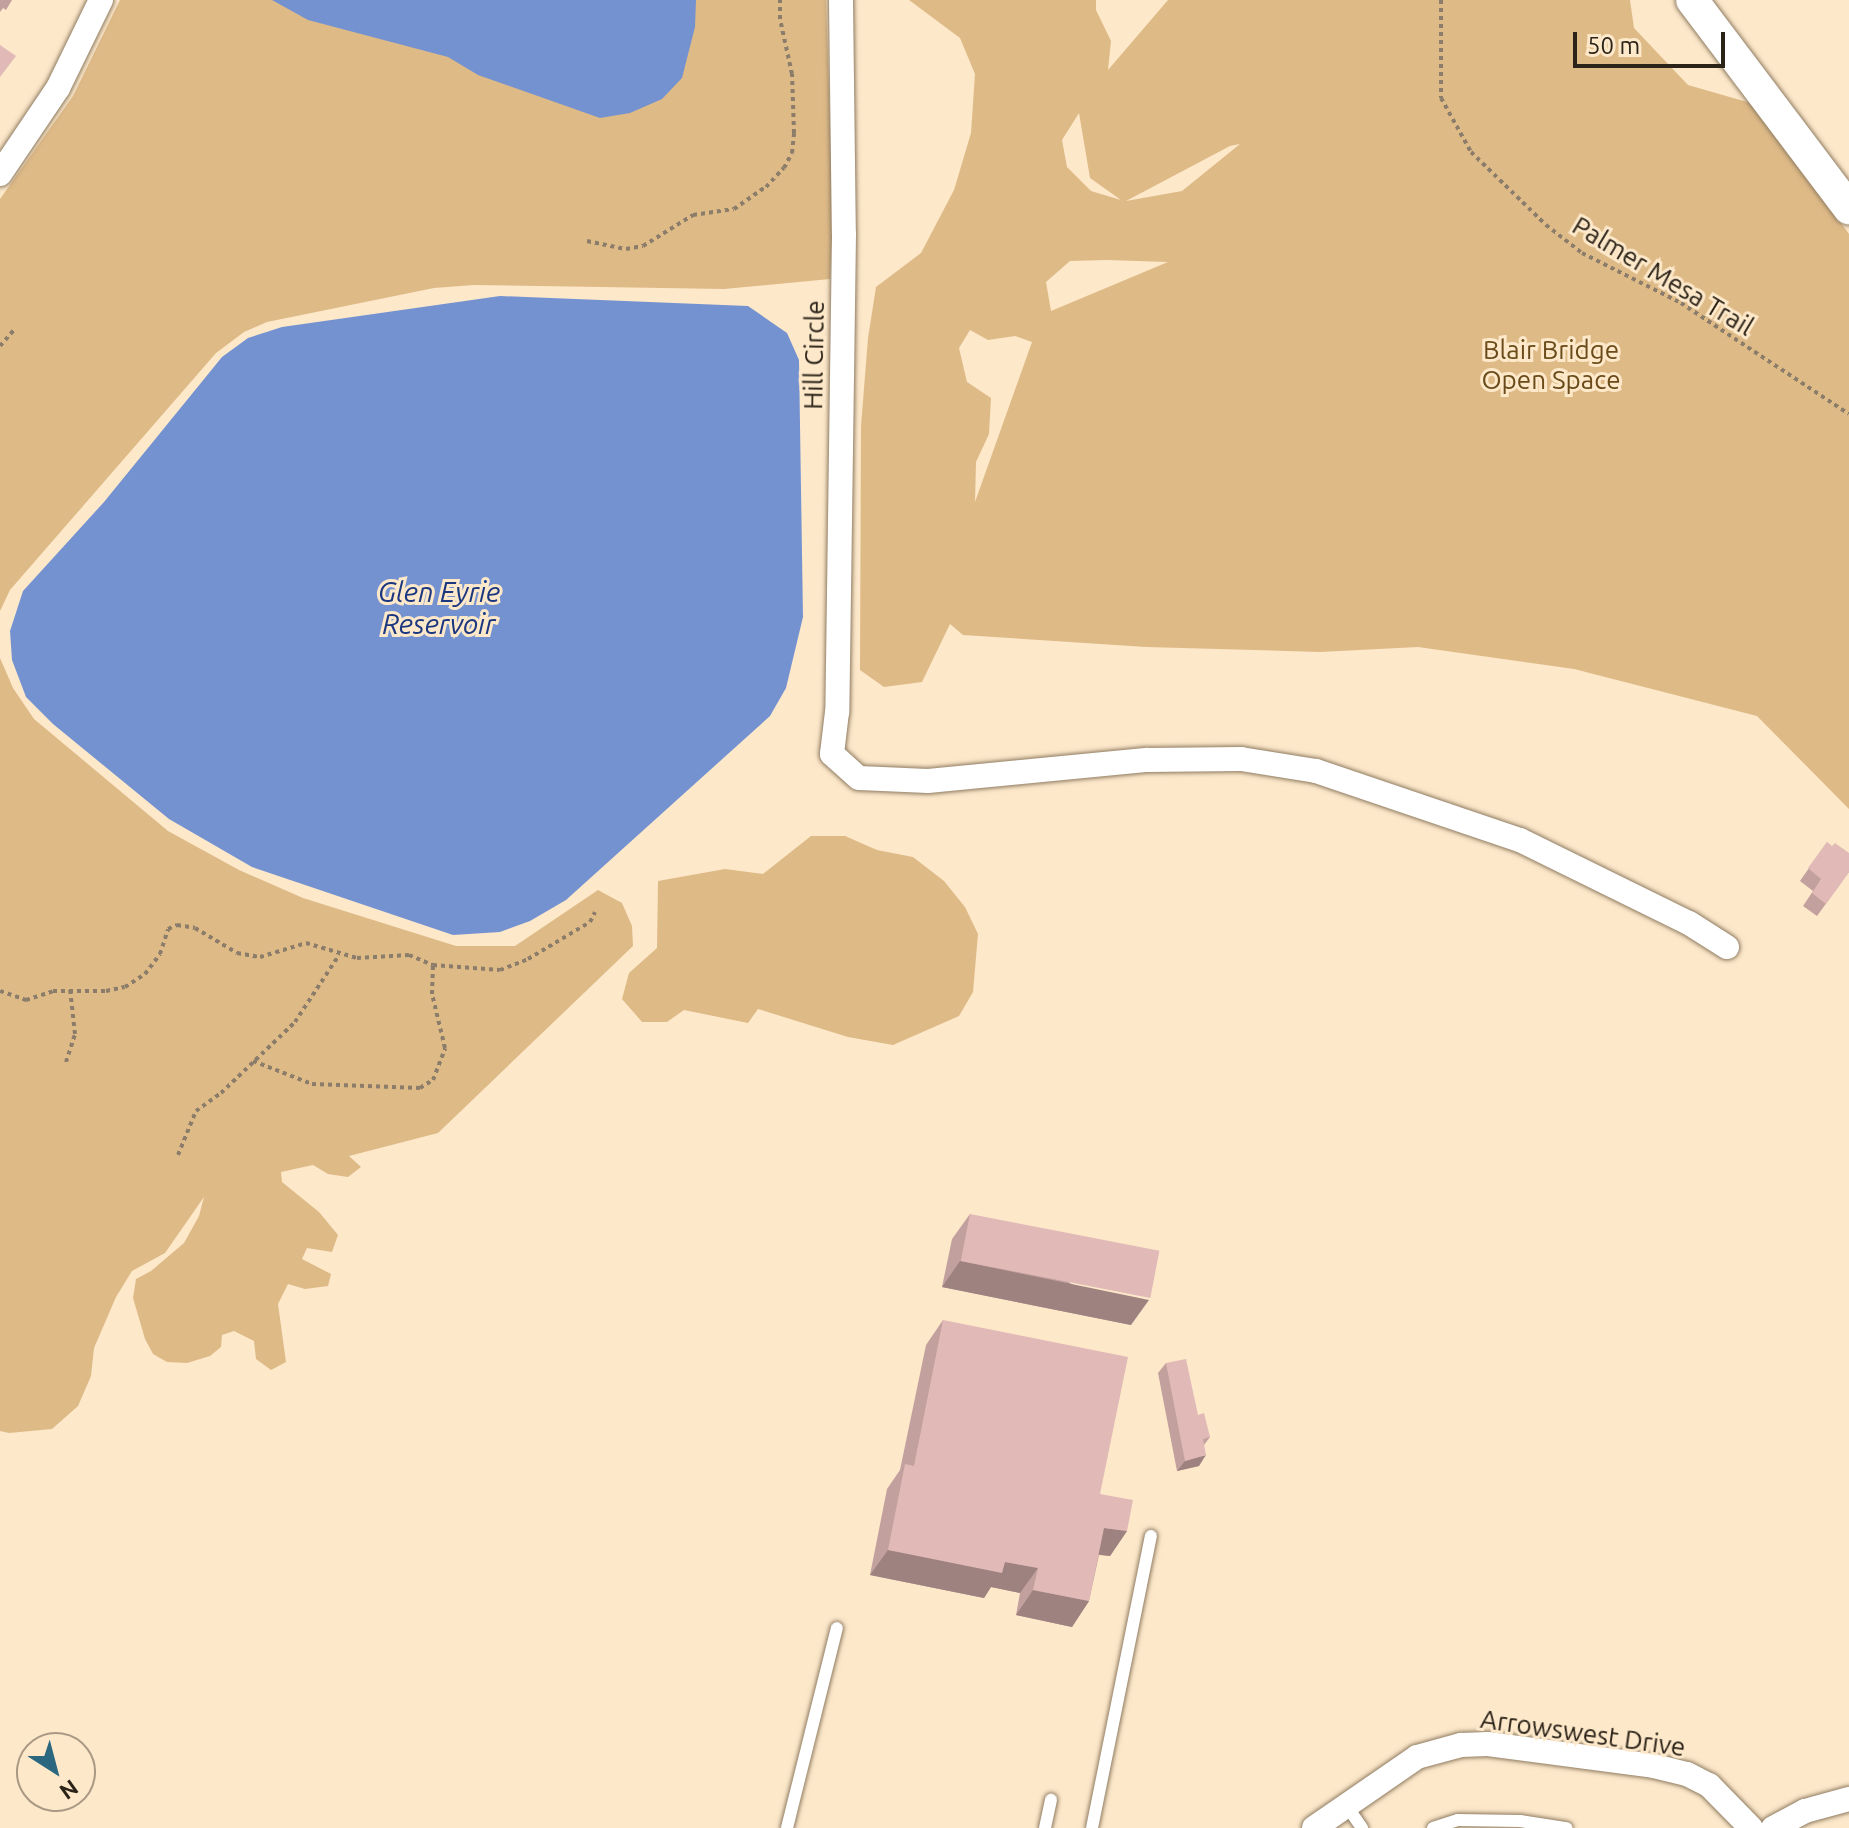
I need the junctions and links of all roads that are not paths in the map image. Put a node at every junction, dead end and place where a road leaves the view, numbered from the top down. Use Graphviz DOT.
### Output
graph roads {
  1 [pos="101,0"];
  2 [pos="841,0"];
  3 [pos="1692,0"];
  4 [pos="0,174"];
  5 [pos="1849,208"];
  6 [pos="1727,947"];
  7 [pos="1151,1536"];
  8 [pos="837,1628"];
  9 [pos="1849,1799"];
  10 [pos="1051,1800"];
  11 [pos="1346,1805"];
  12 [pos="787,1828"];
  13 [pos="1045,1828"];
  14 [pos="1092,1828"];
  15 [pos="1314,1828"];
  16 [pos="1362,1828"];
  17 [pos="1433,1828"];
  18 [pos="1566,1828"];
  19 [pos="1751,1828"];
  20 [pos="1773,1828"];
  1 -- 4 [label="street"];
  2 -- 6 [label="street, Hill Circle"];
  3 -- 5 [label="main road"];
  7 -- 14 [label="lane"];
  8 -- 12 [label="lane"];
  9 -- 20 [label="street"];
  10 -- 13 [label="lane"];
  11 -- 15 [label="street, Arrowswest Drive"];
  11 -- 16 [label="lane"];
  11 -- 19 [label="street, Arrowswest Drive"];
  17 -- 18 [label="lane"];
}
